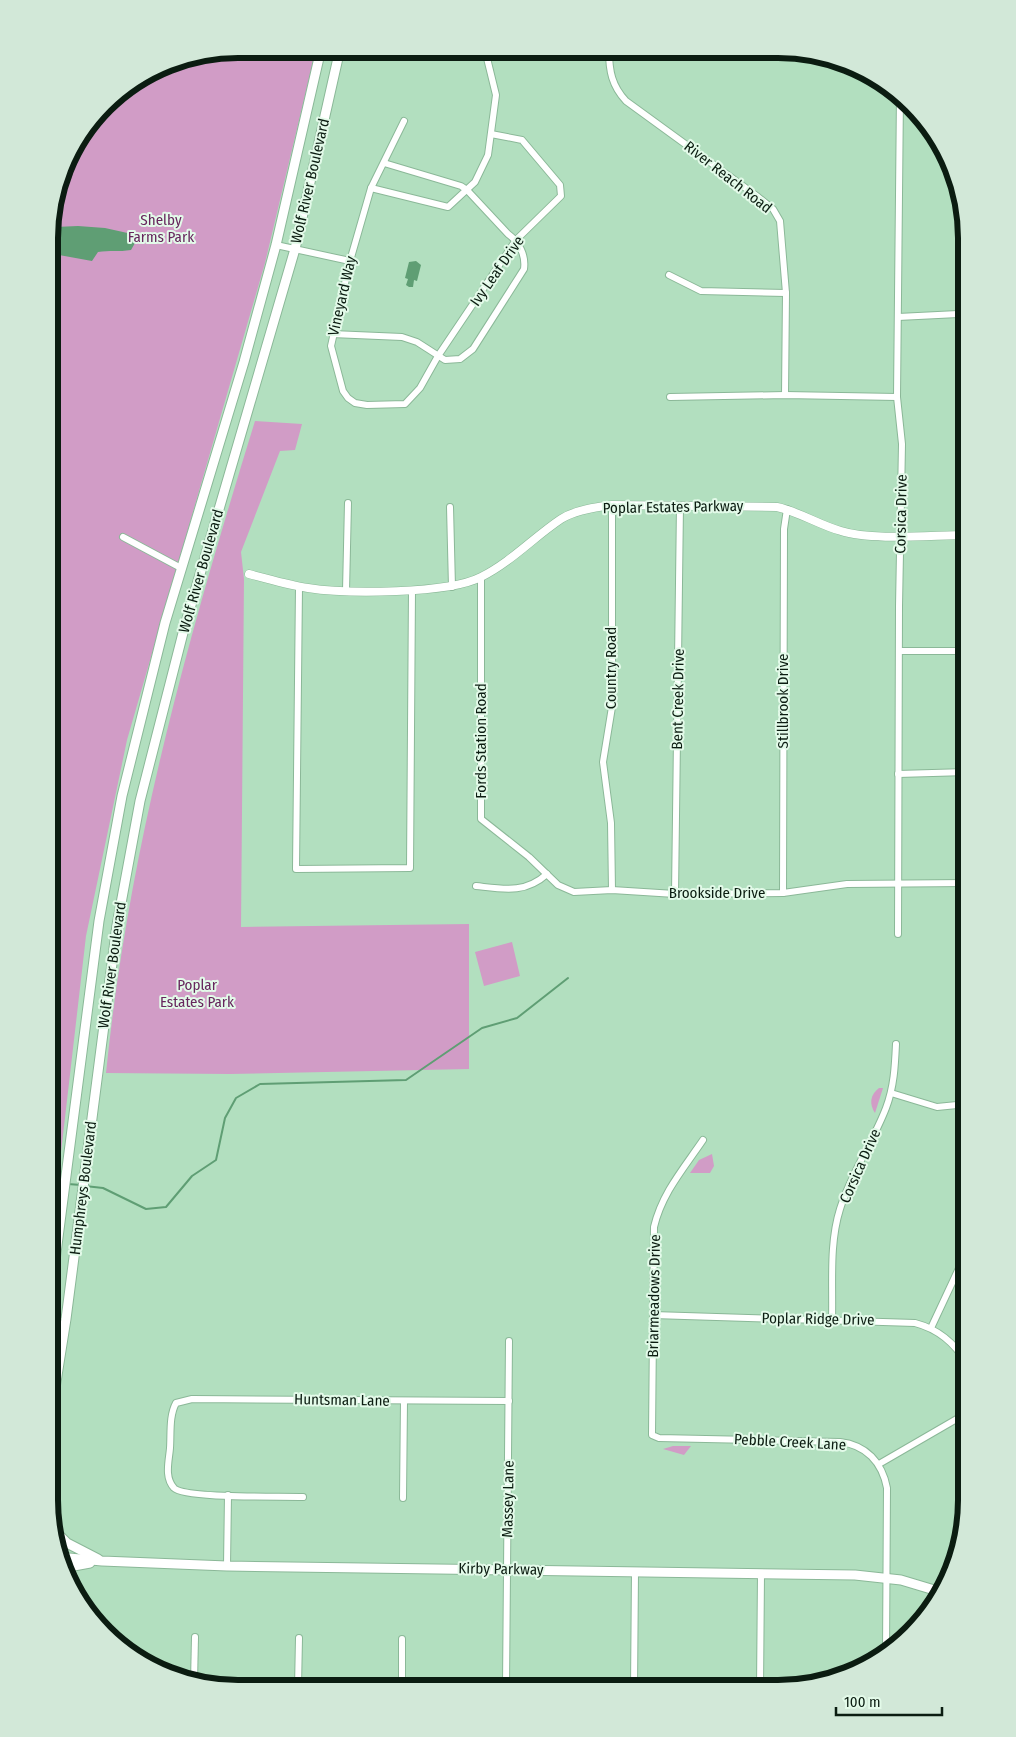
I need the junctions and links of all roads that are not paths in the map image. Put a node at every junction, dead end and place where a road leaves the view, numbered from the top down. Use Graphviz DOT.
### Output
graph roads {
  1 [pos="319,58"];
  2 [pos="338,58"];
  3 [pos="487,58"];
  4 [pos="610,58"];
  5 [pos="900,105"];
  6 [pos="404,121"];
  7 [pos="491,134"];
  8 [pos="384,164"];
  9 [pos="372,188"];
  10 [pos="467,190"];
  11 [pos="516,240"];
  12 [pos="276,245"];
  13 [pos="295,249"];
  14 [pos="350,261"];
  15 [pos="669,275"];
  16 [pos="786,293"];
  17 [pos="958,314"];
  18 [pos="898,317"];
  19 [pos="332,334"];
  20 [pos="438,356"];
  21 [pos="420,388"];
  22 [pos="785,395"];
  23 [pos="670,397"];
  24 [pos="897,397"];
  25 [pos="348,503"];
  26 [pos="680,505"];
  27 [pos="612,506"];
  28 [pos="450,507"];
  29 [pos="787,509"];
  30 [pos="900,535"];
  31 [pos="958,535"];
  32 [pos="123,537"];
  33 [pos="181,568"];
  34 [pos="249,574"];
  35 [pos="481,577"];
  36 [pos="299,587"];
  37 [pos="452,587"];
  38 [pos="412,590"];
  39 [pos="346,591"];
  40 [pos="899,651"];
  41 [pos="958,651"];
  42 [pos="958,772"];
  43 [pos="898,774"];
  44 [pos="546,874"];
  45 [pos="958,882"];
  46 [pos="898,883"];
  47 [pos="476,886"];
  48 [pos="612,890"];
  49 [pos="783,893"];
  50 [pos="675,894"];
  51 [pos="898,934"];
  52 [pos="896,1044"];
  53 [pos="891,1093"];
  54 [pos="77,1096"];
  55 [pos="94,1098"];
  56 [pos="958,1105"];
  57 [pos="703,1140"];
  58 [pos="58,1241"];
  59 [pos="958,1270"];
  60 [pos="653,1315"];
  61 [pos="832,1320"];
  62 [pos="931,1328"];
  63 [pos="509,1341"];
  64 [pos="958,1352"];
  65 [pos="58,1362"];
  66 [pos="404,1401"];
  67 [pos="509,1401"];
  68 [pos="958,1418"];
  69 [pos="652,1435"];
  70 [pos="879,1464"];
  71 [pos="228,1495"];
  72 [pos="303,1497"];
  73 [pos="403,1498"];
  74 [pos="62,1538"];
  75 [pos="67,1558"];
  76 [pos="102,1561"];
  77 [pos="228,1566"];
  78 [pos="71,1567"];
  79 [pos="507,1568"];
  80 [pos="635,1572"];
  81 [pos="761,1574"];
  82 [pos="886,1578"];
  83 [pos="934,1590"];
  84 [pos="195,1637"];
  85 [pos="299,1638"];
  86 [pos="402,1639"];
  87 [pos="886,1643"];
  88 [pos="194,1674"];
  89 [pos="298,1680"];
  90 [pos="402,1680"];
  91 [pos="506,1680"];
  92 [pos="634,1680"];
  93 [pos="760,1680"];
  1 -- 12 [label="main road, Wolf River Boulevard"];
  2 -- 13 [label="main road, Wolf River Boulevard"];
  3 -- 7 [label="street"];
  4 -- 16 [label="street, River Reach Road"];
  5 -- 18 [label="street, Corsica Drive"];
  6 -- 8 [label="street, Vineyard Way"];
  7 -- 10 [label="street"];
  7 -- 11 [label="street, Ivy Leaf Drive"];
  8 -- 9 [label="street, Vineyard Way"];
  8 -- 10 [label="street"];
  9 -- 10 [label="street"];
  9 -- 14 [label="street, Vineyard Way"];
  10 -- 11 [label="street"];
  11 -- 20 [label="street, Ivy Leaf Drive"];
  11 -- 20 [label="street"];
  12 -- 13 [label="street"];
  12 -- 33 [label="main road, Wolf River Boulevard"];
  13 -- 14 [label="street"];
  13 -- 55 [label="main road, Wolf River Boulevard"];
  14 -- 19 [label="street, Vineyard Way"];
  15 -- 16 [label="street"];
  16 -- 22 [label="street, River Reach Road"];
  17 -- 18 [label="street"];
  18 -- 24 [label="street, Corsica Drive"];
  19 -- 20 [label="street"];
  19 -- 21 [label="street, Vineyard Way"];
  20 -- 21 [label="street, Ivy Leaf Drive"];
  22 -- 23 [label="street"];
  22 -- 24 [label="street"];
  24 -- 30 [label="street, Corsica Drive"];
  25 -- 39 [label="street"];
  26 -- 27 [label="street, Poplar Estates Parkway"];
  26 -- 29 [label="street, Poplar Estates Parkway"];
  26 -- 50 [label="street, Bent Creek Drive"];
  27 -- 35 [label="street, Poplar Estates Parkway"];
  27 -- 48 [label="street, Country Road"];
  28 -- 37 [label="street"];
  29 -- 30 [label="street, Poplar Estates Parkway"];
  29 -- 49 [label="street, Stillbrook Drive"];
  30 -- 31 [label="street, Poplar Estates Parkway"];
  30 -- 40 [label="street, Corsica Drive"];
  32 -- 33 [label="street"];
  33 -- 54 [label="main road, Wolf River Boulevard"];
  34 -- 36 [label="street, Poplar Estates Parkway"];
  35 -- 37 [label="street, Poplar Estates Parkway"];
  35 -- 44 [label="street, Fords Station Road"];
  36 -- 38 [label="street"];
  36 -- 39 [label="street, Poplar Estates Parkway"];
  37 -- 38 [label="street, Poplar Estates Parkway"];
  38 -- 39 [label="street, Poplar Estates Parkway"];
  40 -- 41 [label="street"];
  40 -- 43 [label="street, Corsica Drive"];
  42 -- 43 [label="street"];
  43 -- 46 [label="street, Corsica Drive"];
  44 -- 47 [label="street"];
  44 -- 48 [label="street, Brookside Drive"];
  45 -- 46 [label="street, Brookside Drive"];
  46 -- 49 [label="street, Brookside Drive"];
  46 -- 51 [label="street, Corsica Drive"];
  48 -- 50 [label="street, Brookside Drive"];
  49 -- 50 [label="street, Brookside Drive"];
  52 -- 53 [label="street, Corsica Drive"];
  53 -- 56 [label="street"];
  53 -- 61 [label="street, Corsica Drive"];
  54 -- 58 [label="main road, Humphreys Boulevard"];
  55 -- 65 [label="main road, Humphreys Boulevard"];
  57 -- 60 [label="street, Briarmeadows Drive"];
  59 -- 62 [label="street"];
  60 -- 61 [label="street, Poplar Ridge Drive"];
  60 -- 69 [label="street, Briarmeadows Drive"];
  61 -- 62 [label="street, Poplar Ridge Drive"];
  62 -- 64 [label="street, Poplar Ridge Drive"];
  63 -- 67 [label="street, Massey Lane"];
  66 -- 67 [label="street, Huntsman Lane"];
  66 -- 71 [label="street, Huntsman Lane"];
  66 -- 73 [label="street"];
  67 -- 79 [label="street, Massey Lane"];
  68 -- 70 [label="street"];
  69 -- 70 [label="street, Pebble Creek Lane"];
  70 -- 82 [label="street"];
  71 -- 72 [label="street"];
  71 -- 77 [label="street"];
  74 -- 76 [label="main road"];
  75 -- 76 [label="main road, Kirby Parkway"];
  76 -- 77 [label="main road, Kirby Parkway"];
  76 -- 78 [label="main road"];
  77 -- 79 [label="main road, Kirby Parkway"];
  79 -- 80 [label="main road, Kirby Parkway"];
  79 -- 91 [label="street, Massey Lane"];
  80 -- 81 [label="main road, Kirby Parkway"];
  80 -- 92 [label="street"];
  81 -- 82 [label="main road, Kirby Parkway"];
  81 -- 93 [label="street"];
  82 -- 83 [label="main road, Kirby Parkway"];
  82 -- 87 [label="street"];
  84 -- 88 [label="street"];
  85 -- 89 [label="street"];
  86 -- 90 [label="street"];
}
